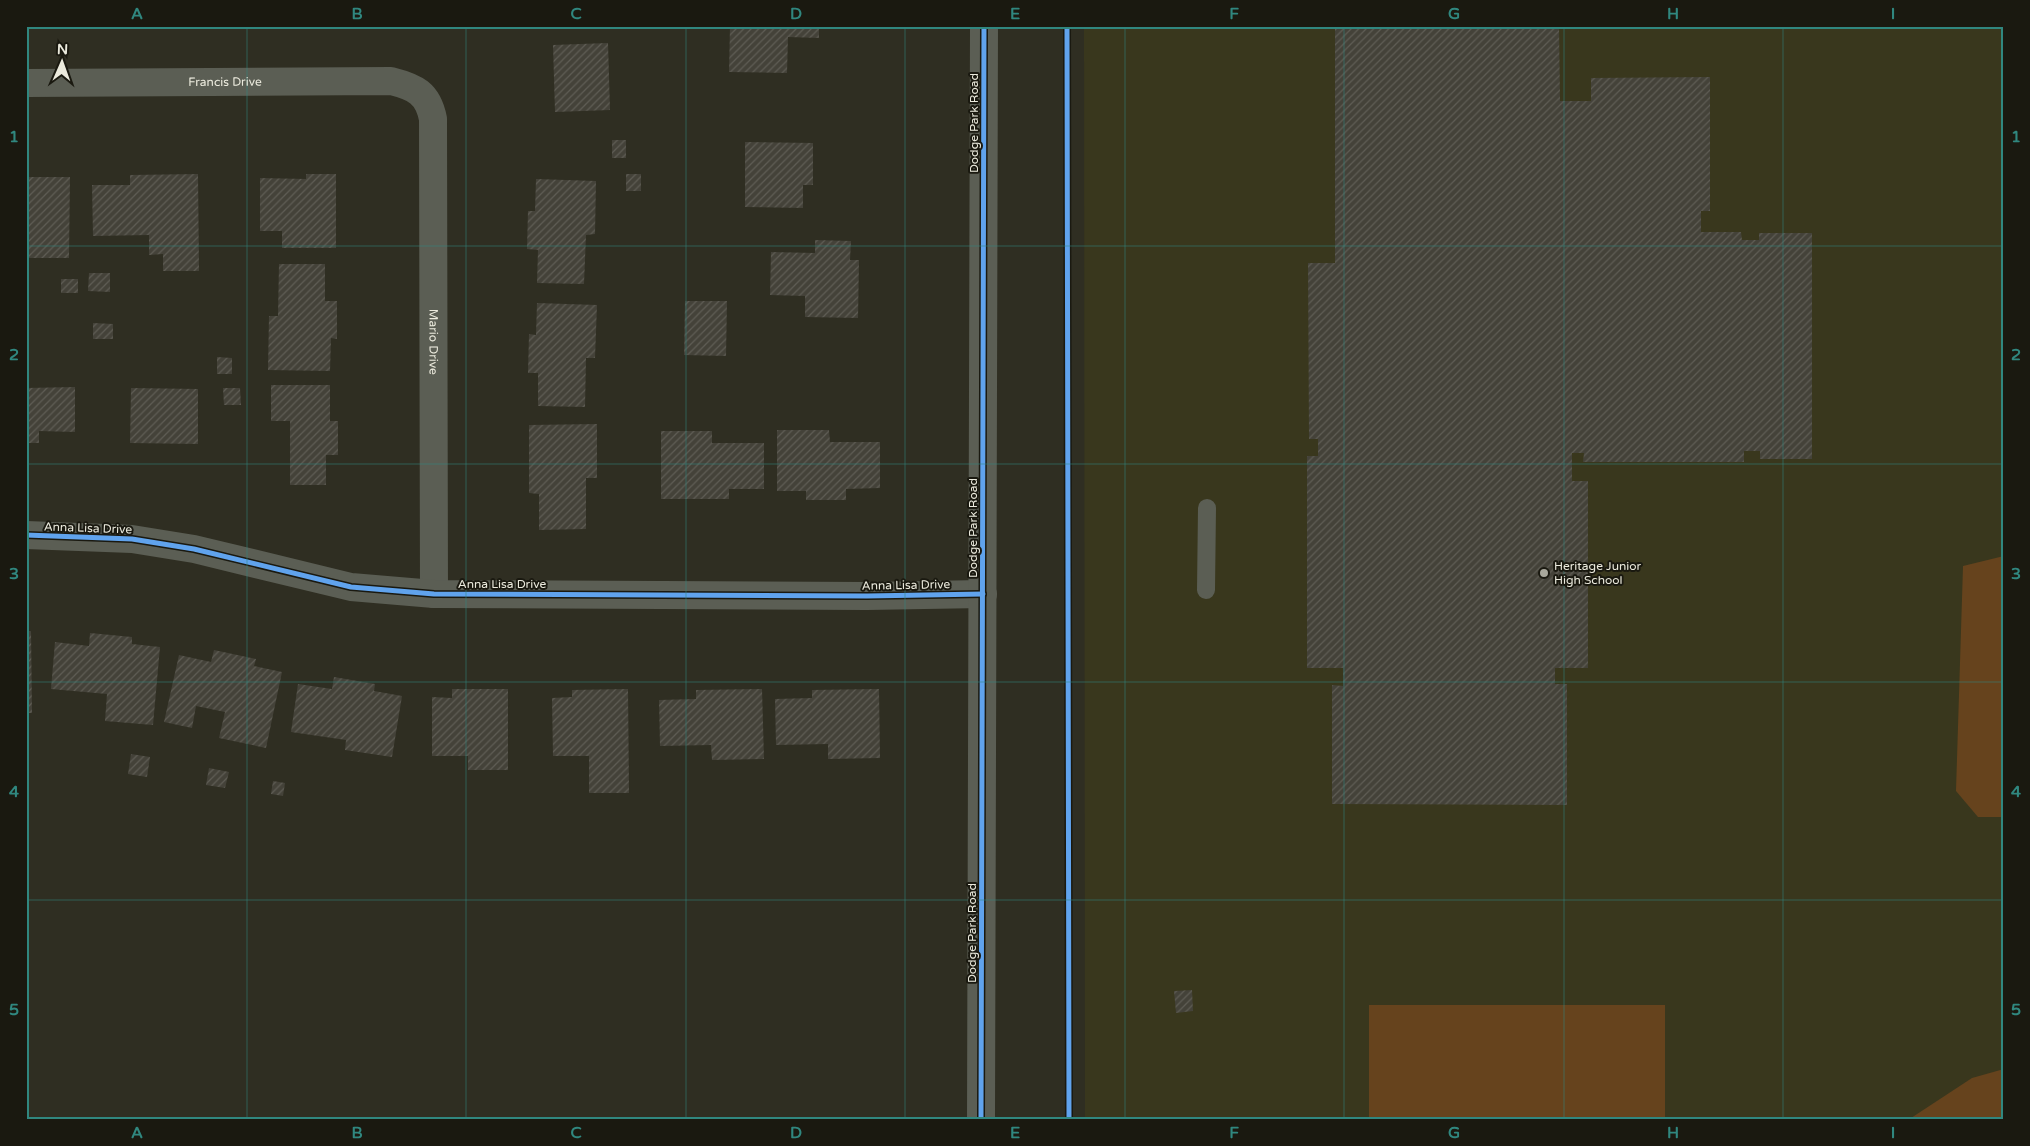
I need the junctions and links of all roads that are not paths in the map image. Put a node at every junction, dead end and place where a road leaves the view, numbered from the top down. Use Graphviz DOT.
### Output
graph roads {
  1 [pos="984,26"];
  2 [pos="26,83"];
  3 [pos="421,93"];
  4 [pos="1207,508"];
  5 [pos="26,535"];
  6 [pos="1206,590"];
  7 [pos="434,594"];
  8 [pos="983,594"];
  9 [pos="981,1120"];
  1 -- 8 [label="street, Dodge Park Road"];
  2 -- 3 [label="street, Francis Drive"];
  3 -- 7 [label="street, Mario Drive"];
  4 -- 6 [label="lane"];
  5 -- 7 [label="street, Anna Lisa Drive"];
  7 -- 8 [label="street, Anna Lisa Drive"];
  8 -- 9 [label="street, Dodge Park Road"];
}
